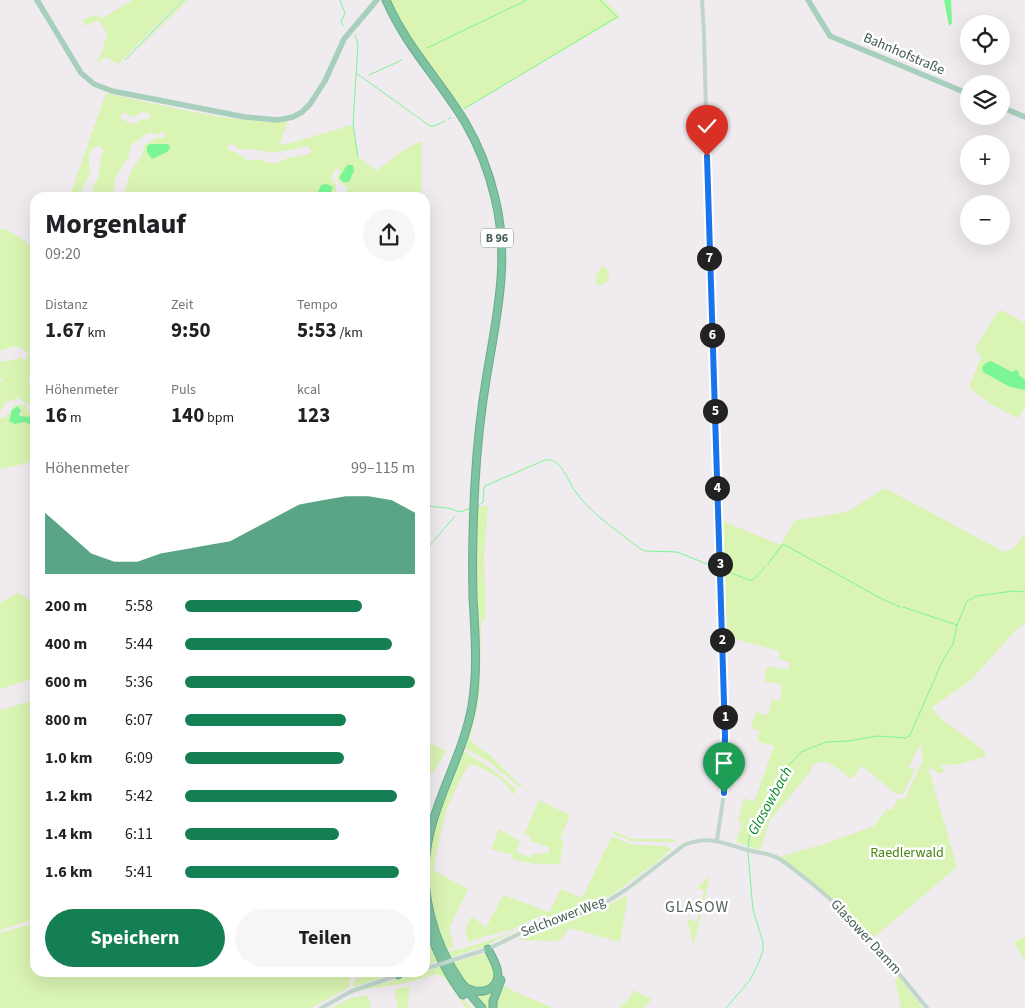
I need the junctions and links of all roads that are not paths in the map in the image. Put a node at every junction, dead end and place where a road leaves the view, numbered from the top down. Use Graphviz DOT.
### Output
graph roads {
  1 [pos="37,0"];
  2 [pos="382,0"];
  3 [pos="386,0"];
  4 [pos="702,0"];
  5 [pos="808,0"];
  6 [pos="376,2"];
  7 [pos="960,90"];
  8 [pos="1010,111"];
  9 [pos="1025,117"];
  10 [pos="472,507"];
  11 [pos="430,813"];
  12 [pos="430,832"];
  13 [pos="717,840"];
  14 [pos="430,913"];
  15 [pos="430,930"];
  16 [pos="430,944"];
  17 [pos="490,948"];
  18 [pos="436,951"];
  19 [pos="430,967"];
  20 [pos="393,977"];
  21 [pos="459,982"];
  22 [pos="321,1008"];
  23 [pos="475,1008"];
  24 [pos="482,1008"];
  25 [pos="493,1008"];
  26 [pos="927,1008"];
  1 -- 6 [label="main road"];
  2 -- 10 [label="highway, B 96"];
  3 -- 10 [label="highway, B 96"];
  4 -- 13 [label="street"];
  5 -- 7 [label="main road, Bahnhofstraße"];
  8 -- 9 [label="main road"];
  10 -- 11 [label="highway, B 96"];
  10 -- 12 [label="highway, B 96"];
  13 -- 17 [label="street, Selchower Weg"];
  13 -- 26 [label="street, Glasower Damm"];
  14 -- 21 [label="highway"];
  15 -- 18 [label="highway"];
  16 -- 18 [label="highway"];
  17 -- 19 [label="street, Selchower Weg, bridge"];
  17 -- 21 [label="highway"];
  17 -- 25 [label="highway"];
  18 -- 23 [label="highway"];
  20 -- 22 [label="street"];
  21 -- 24 [label="highway"];
}
